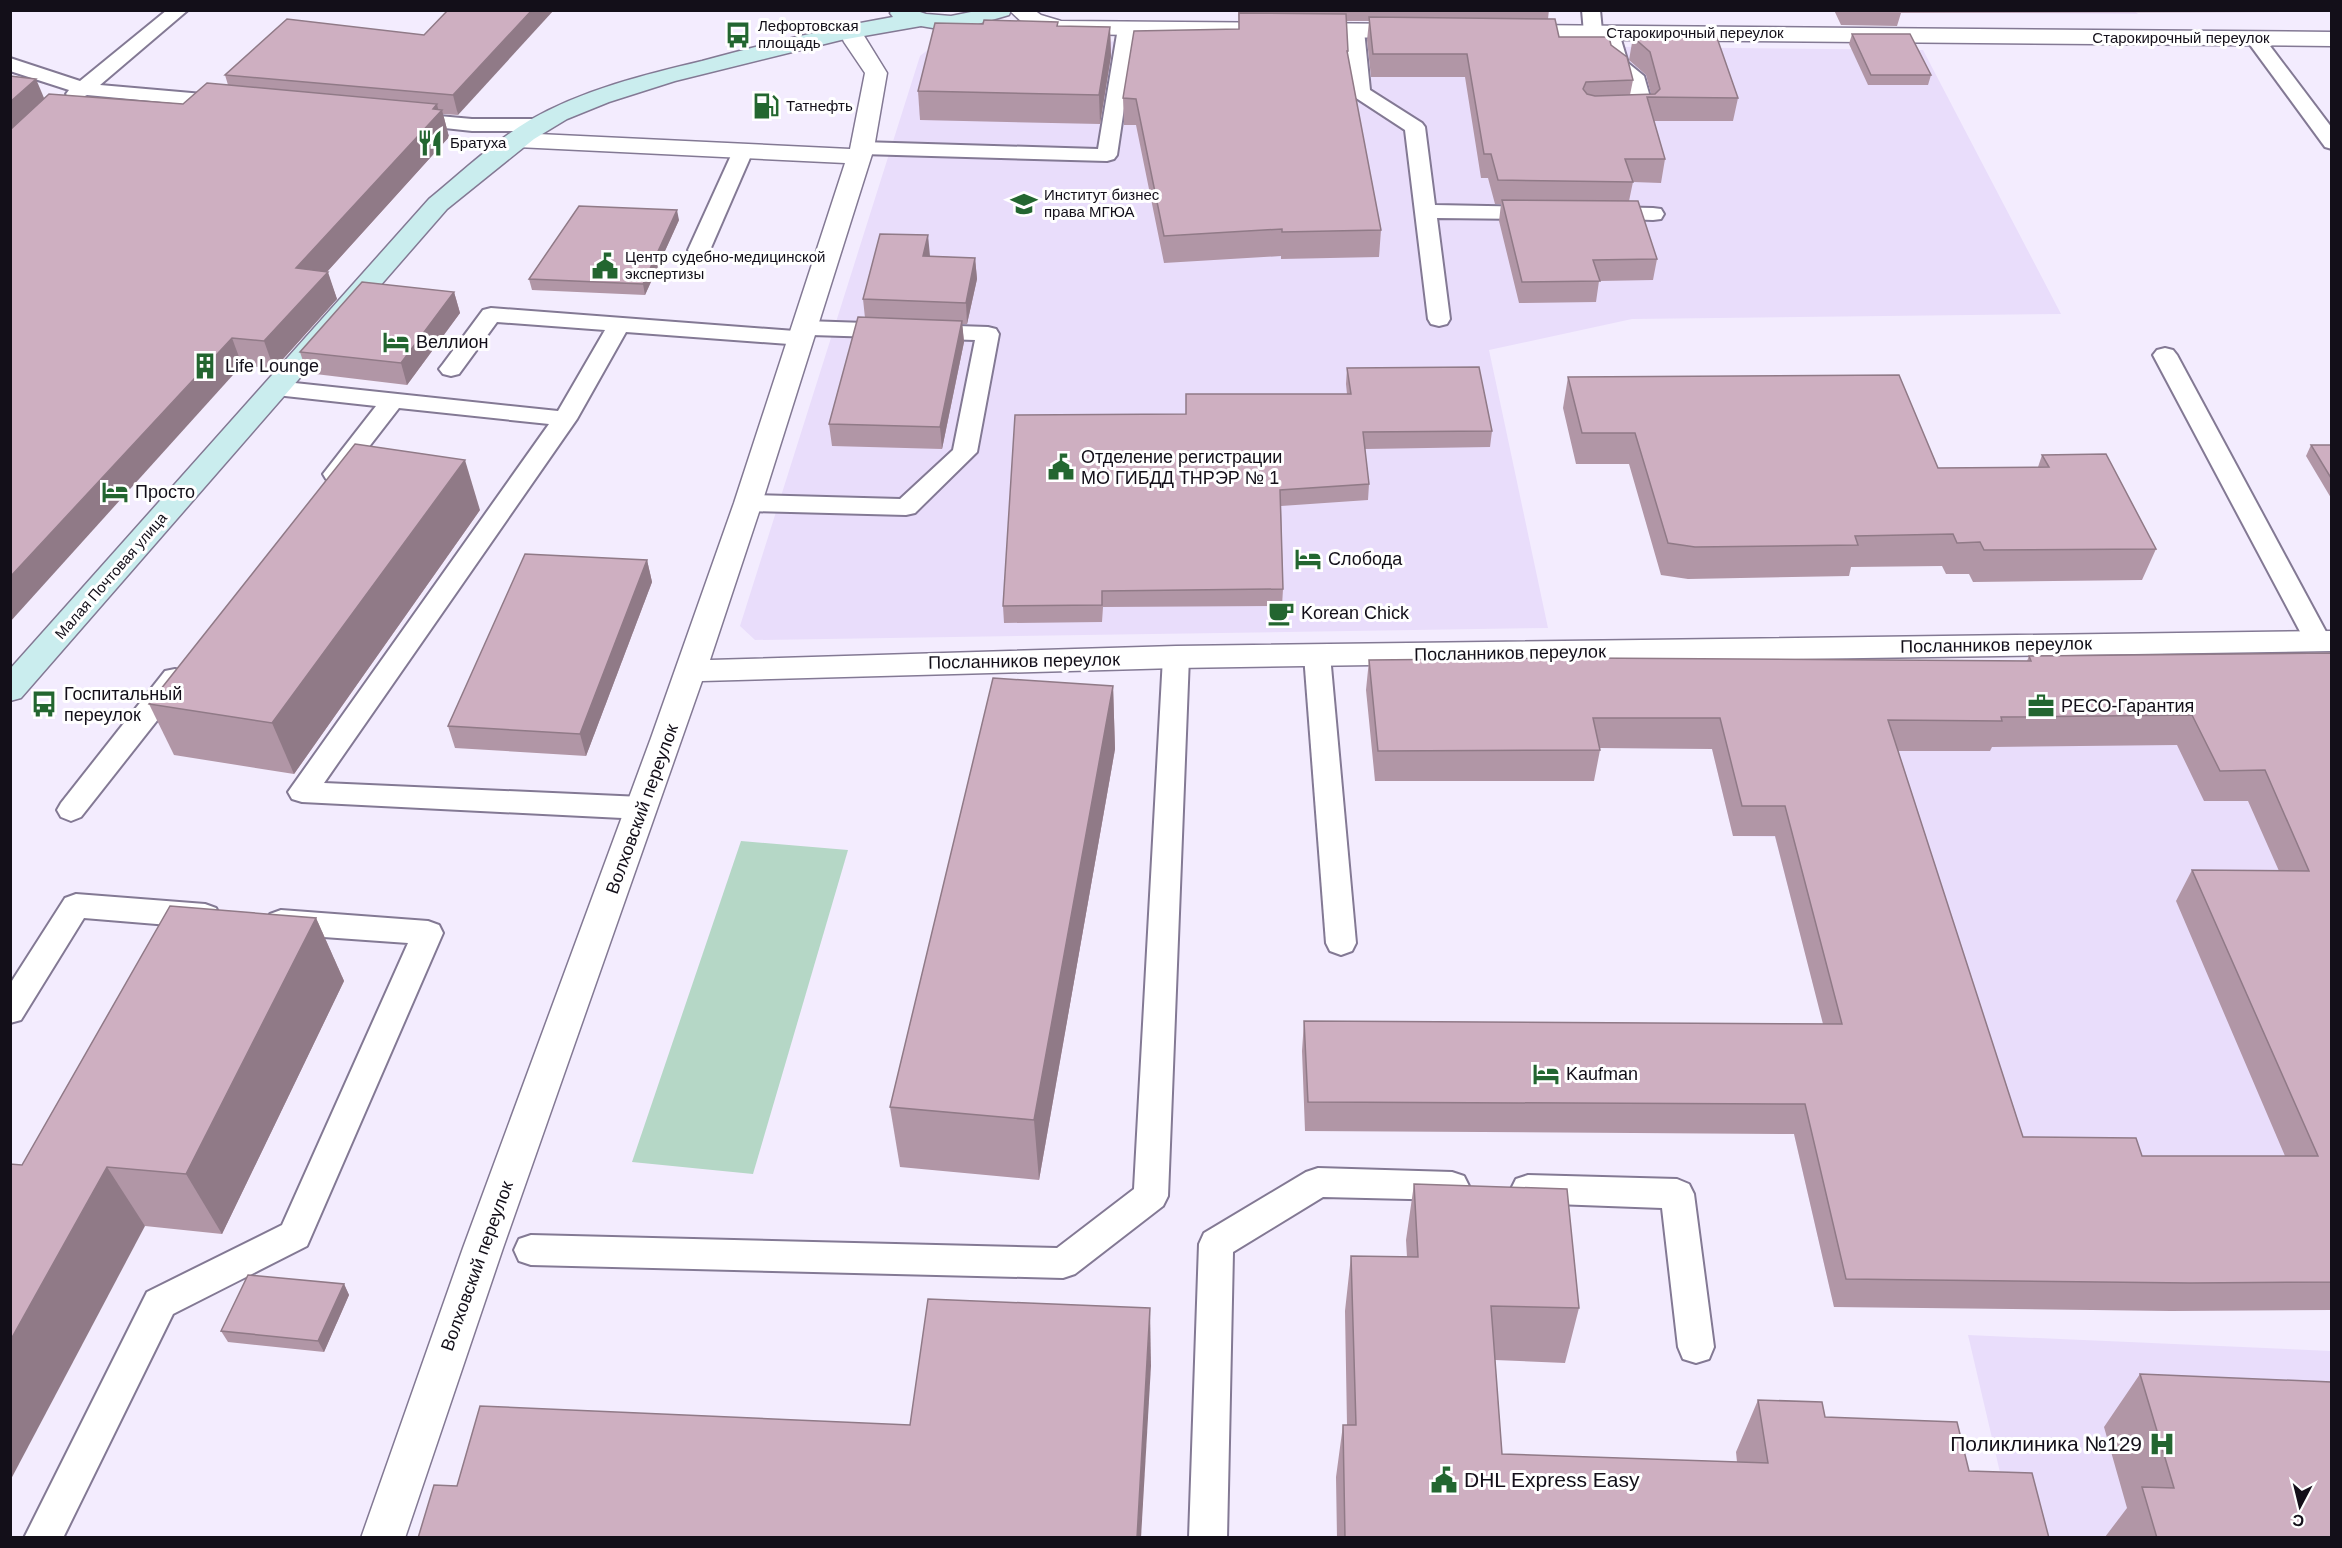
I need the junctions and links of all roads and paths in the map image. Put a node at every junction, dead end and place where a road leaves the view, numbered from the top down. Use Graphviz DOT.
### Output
graph roads {
  1 [pos="179,10"];
  2 [pos="861,10"];
  3 [pos="897,10"];
  4 [pos="1001,10"];
  5 [pos="1019,10"];
  6 [pos="1591,10"];
  7 [pos="920,20"];
  8 [pos="965,22"];
  9 [pos="1058,27"];
  10 [pos="1127,28"];
  11 [pos="1355,30"];
  12 [pos="850,31"];
  13 [pos="1438,31"];
  14 [pos="1497,32"];
  15 [pos="1601,33"];
  16 [pos="2254,38"];
  17 [pos="810,39"];
  18 [pos="2331,39"];
  19 [pos="10,64"];
  20 [pos="66,98"];
  21 [pos="245,104"];
  22 [pos="1602,111"];
  23 [pos="384,117"];
  24 [pos="528,133"];
  25 [pos="2331,143"];
  26 [pos="743,151"];
  27 [pos="861,153"];
  28 [pos="1426,212"];
  29 [pos="1557,213"];
  30 [pos="1581,213"];
  31 [pos="1653,214"];
  32 [pos="699,250"];
  33 [pos="1439,320"];
  34 [pos="619,326"];
  35 [pos="804,333"];
  36 [pos="2165,355"];
  37 [pos="451,369"];
  38 [pos="276,388"];
  39 [pos="392,402"];
  40 [pos="565,419"];
  41 [pos="321,492"];
  42 [pos="748,503"];
  43 [pos="2325,641"];
  44 [pos="1317,655"];
  45 [pos="1176,657"];
  46 [pos="189,661"];
  47 [pos="689,671"];
  48 [pos="10,690"];
  49 [pos="642,808"];
  50 [pos="71,810"];
  51 [pos="1341,943"];
  52 [pos="10,1011"];
  53 [pos="531,1250"];
  54 [pos="1696,1347"];
  55 [pos="43,1538"];
  56 [pos="382,1538"];
  57 [pos="1208,1538"];
  1 -- 20 [label="lane"];
  2 -- 17 [label="street, Малая Почтовая улица"];
  3 -- 7 [label="street"];
  4 -- 8 [label="street"];
  5 -- 9 [label="street"];
  6 -- 15 [label="lane"];
  7 -- 8 [label="street"];
  7 -- 12 [label="street, Малая Почтовая улица"];
  8 -- 9 [label="street"];
  9 -- 10 [label="street"];
  10 -- 11 [label="street"];
  10 -- 27 [label="lane"];
  11 -- 13 [label="street"];
  11 -- 28 [label="lane"];
  12 -- 17 [label="street, Малая Почтовая улица"];
  12 -- 27 [label="street, Волховский переулок"];
  14 -- 15 [label="street, Старокирочный переулок"];
  15 -- 16 [label="street, Старокирочный переулок"];
  15 -- 22 [label="lane"];
  16 -- 18 [label="street, Старокирочный переулок"];
  16 -- 25 [label="lane"];
  17 -- 24 [label="street, Малая Почтовая улица"];
  19 -- 20 [label="lane"];
  20 -- 21 [label="lane"];
  23 -- 24 [label="lane"];
  24 -- 26 [label="street"];
  24 -- 38 [label="street, Малая Почтовая улица"];
  26 -- 27 [label="street"];
  26 -- 32 [label="lane"];
  27 -- 35 [label="street, Волховский переулок"];
  28 -- 29 [label="lane"];
  28 -- 33 [label="lane"];
  30 -- 31 [label="lane"];
  34 -- 35 [label="lane"];
  34 -- 37 [label="lane"];
  34 -- 40 [label="lane"];
  35 -- 42 [label="street, Волховский переулок"];
  35 -- 42 [label="lane"];
  36 -- 43 [label="lane"];
  38 -- 39 [label="lane"];
  38 -- 48 [label="street, Малая Почтовая улица"];
  39 -- 40 [label="lane"];
  39 -- 41 [label="lane"];
  40 -- 49 [label="lane"];
  42 -- 47 [label="street, Волховский переулок"];
  43 -- 44 [label="street, Посланников переулок"];
  44 -- 45 [label="street, Посланников переулок"];
  44 -- 51 [label="lane"];
  45 -- 47 [label="street, Посланников переулок"];
  45 -- 53 [label="lane"];
  46 -- 50 [label="lane"];
  47 -- 49 [label="street, Волховский переулок"];
  49 -- 56 [label="street, Волховский переулок"];
  52 -- 55 [label="lane"];
  54 -- 57 [label="lane"];
}
